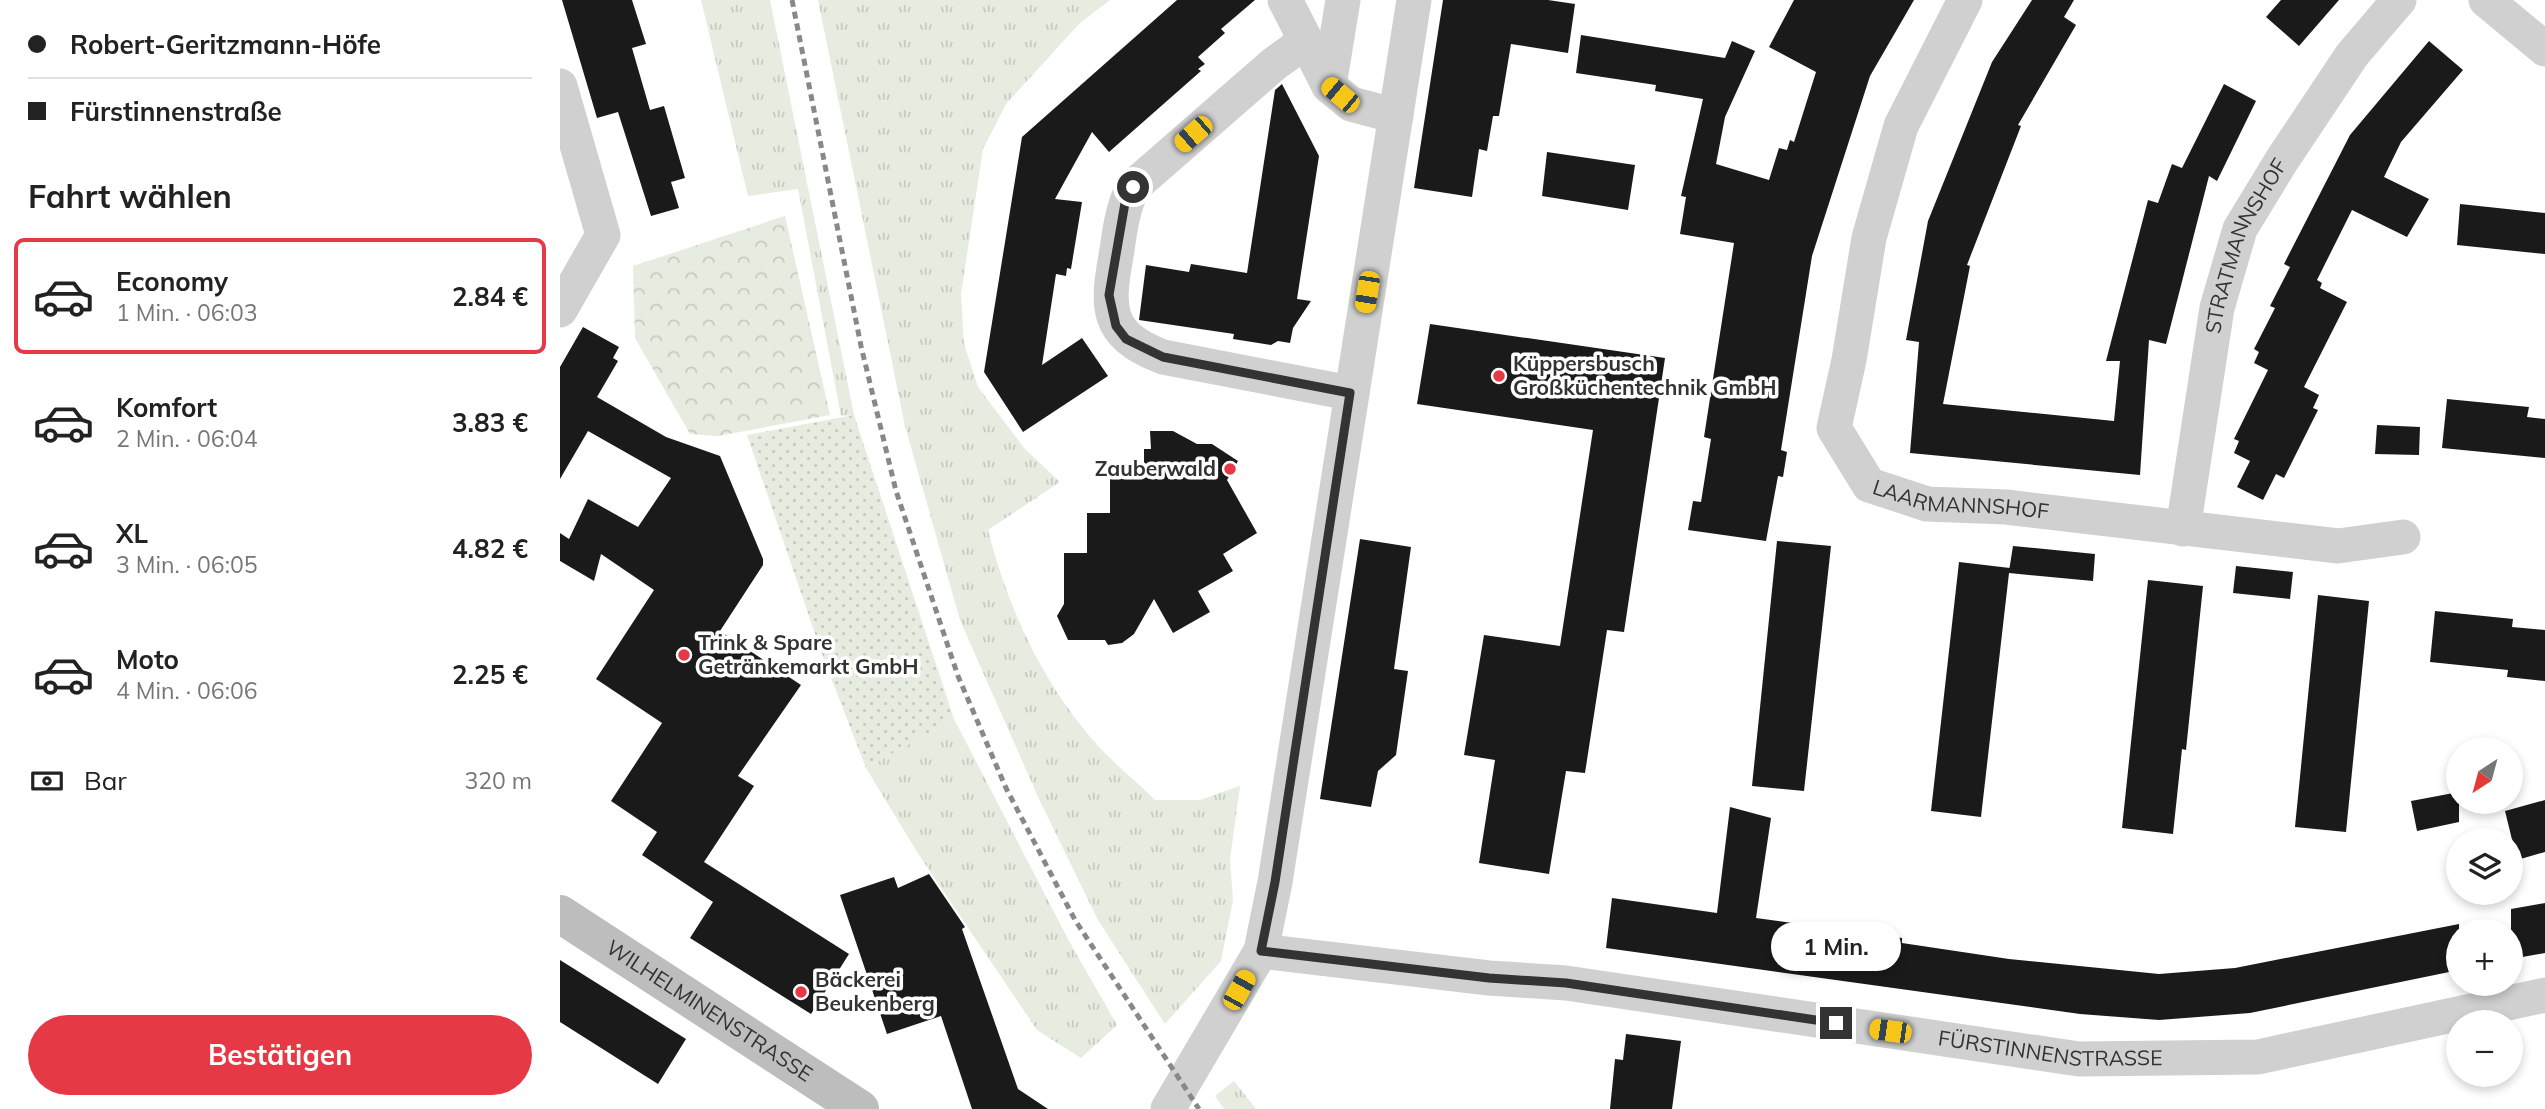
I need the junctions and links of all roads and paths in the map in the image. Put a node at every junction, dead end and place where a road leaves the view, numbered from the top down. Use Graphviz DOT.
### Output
graph roads {
  1 [pos="1284,0"];
  2 [pos="1343,0"];
  3 [pos="1414,0"];
  4 [pos="1965,0"];
  5 [pos="2399,0"];
  6 [pos="2486,0"];
  7 [pos="1306,41"];
  8 [pos="2545,49"];
  9 [pos="560,86"];
  10 [pos="1329,86"];
  11 [pos="1396,116"];
  12 [pos="574,183"];
  13 [pos="560,310"];
  14 [pos="1350,393"];
  15 [pos="2183,529"];
  16 [pos="2403,537"];
  17 [pos="560,914"];
  18 [pos="1261,951"];
  19 [pos="2545,995"];
  20 [pos="860,1109"];
  21 [pos="1168,1109"];
  1 -- 7 [label="street"];
  2 -- 10 [label="street"];
  3 -- 11 [label="street"];
  4 -- 15 [label="street, LAARMANNSHOF"];
  5 -- 15 [label="street, STRATMANNSHOF"];
  6 -- 8 [label="street"];
  7 -- 10 [label="street"];
  7 -- 14 [label="street"];
  9 -- 12 [label="street"];
  10 -- 11 [label="street"];
  11 -- 14 [label="street"];
  12 -- 13 [label="street"];
  14 -- 18 [label="street"];
  15 -- 16 [label="street, LAARMANNSHOF"];
  17 -- 20 [label="street, WILHELMINENSTRASSE"];
  18 -- 19 [label="street, FÜRSTINNENSTRASSE"];
  18 -- 21 [label="street"];
}
